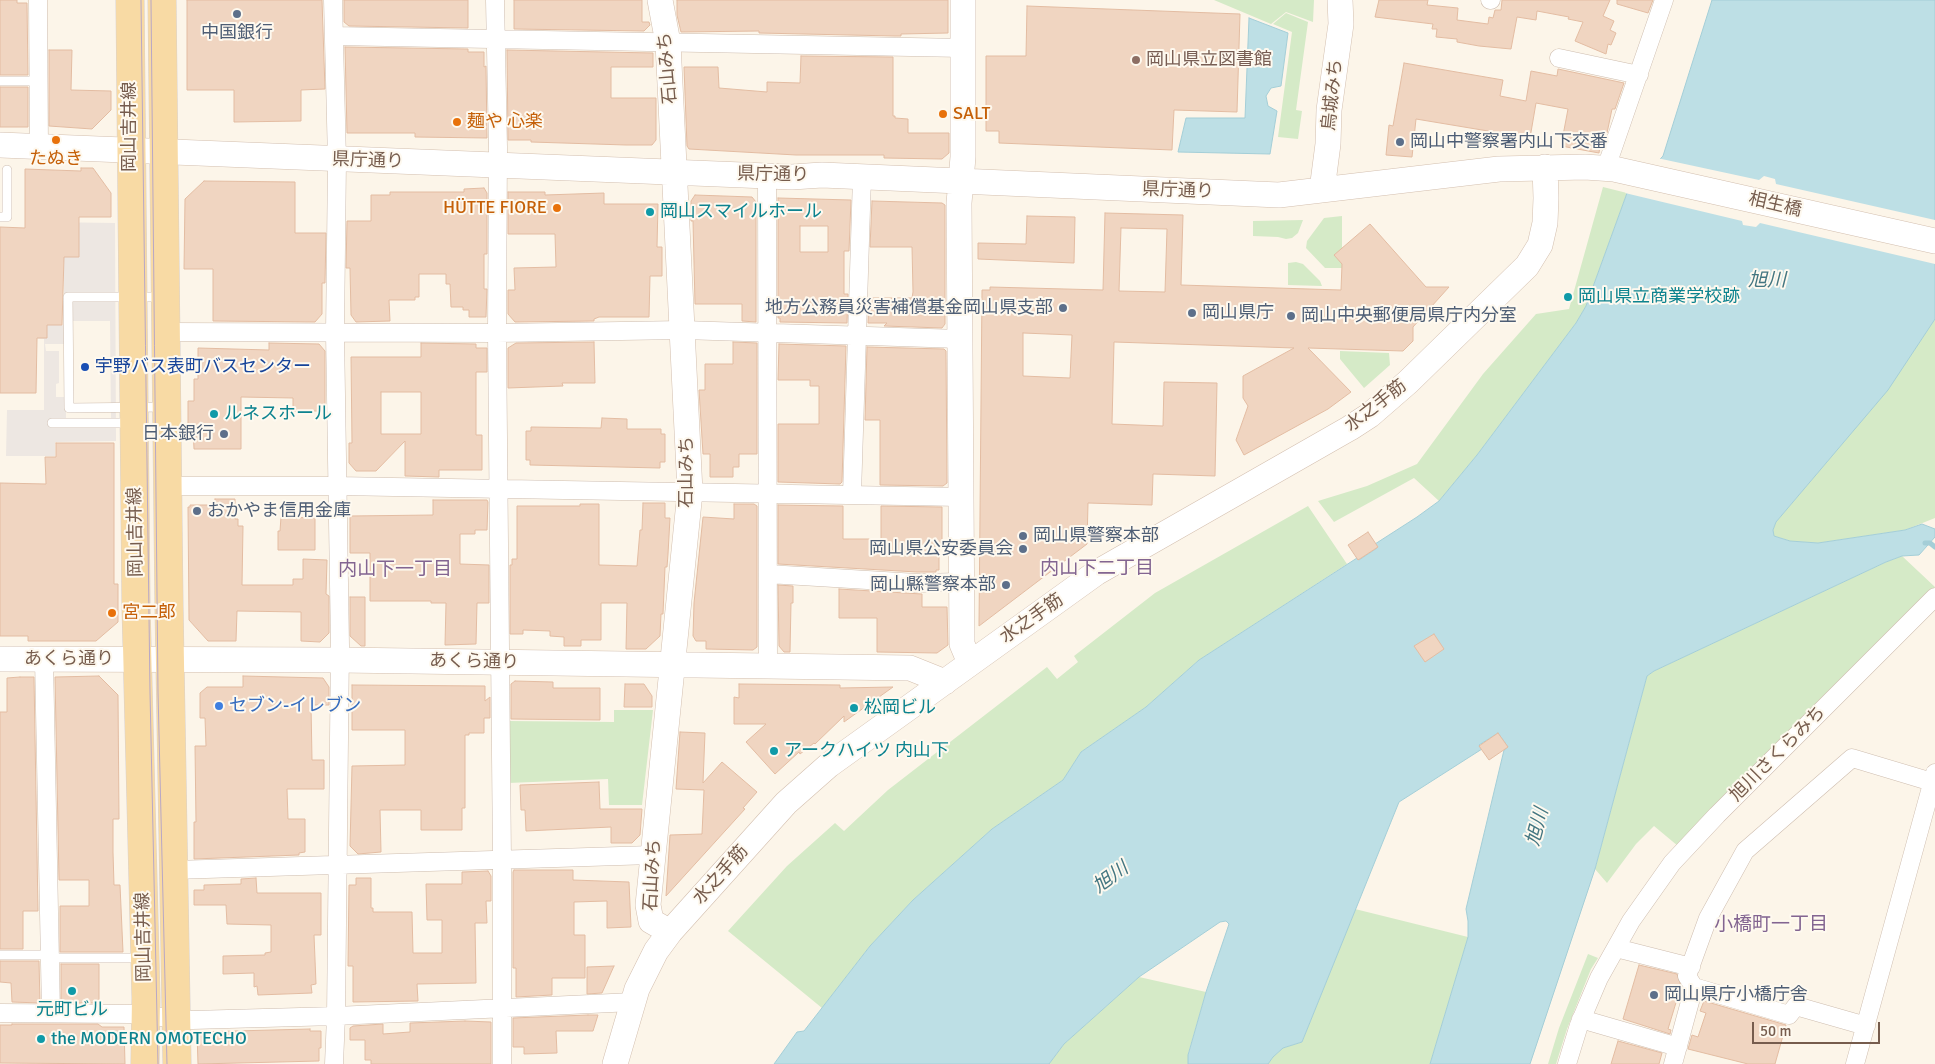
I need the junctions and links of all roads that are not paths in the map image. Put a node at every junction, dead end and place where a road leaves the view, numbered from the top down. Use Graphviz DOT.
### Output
graph roads {
  1 [pos="38,0"];
  2 [pos="130,0"];
  3 [pos="162,0"];
  4 [pos="333,0"];
  5 [pos="495,0"];
  6 [pos="660,0"];
  7 [pos="963,0"];
  8 [pos="1340,0"];
  9 [pos="1664,0"];
  10 [pos="334,36"];
  11 [pos="496,38"];
  12 [pos="668,42"];
  13 [pos="963,48"];
  14 [pos="1559,58"];
  15 [pos="1639,75"];
  16 [pos="0,81"];
  17 [pos="38,81"];
  18 [pos="0,145"];
  19 [pos="39,147"];
  20 [pos="130,151"];
  21 [pos="163,153"];
  22 [pos="336,160"];
  23 [pos="498,165"];
  24 [pos="1545,166"];
  25 [pos="1610,169"];
  26 [pos="7,170"];
  27 [pos="674,172"];
  28 [pos="767,176"];
  29 [pos="862,177"];
  30 [pos="960,182"];
  31 [pos="1322,190"];
  32 [pos="4,207"];
  33 [pos="3,217"];
  34 [pos="1935,241"];
  35 [pos="165,296"];
  36 [pos="133,297"];
  37 [pos="683,330"];
  38 [pos="165,332"];
  39 [pos="335,333"];
  40 [pos="497,333"];
  41 [pos="768,333"];
  42 [pos="858,336"];
  43 [pos="960,339"];
  44 [pos="166,407"];
  45 [pos="135,415"];
  46 [pos="52,423"];
  47 [pos="167,486"];
  48 [pos="338,486"];
  49 [pos="499,488"];
  50 [pos="690,492"];
  51 [pos="768,492"];
  52 [pos="852,494"];
  53 [pos="961,497"];
  54 [pos="768,574"];
  55 [pos="962,582"];
  56 [pos="1935,597"];
  57 [pos="0,659"];
  58 [pos="44,659"];
  59 [pos="138,659"];
  60 [pos="170,659"];
  61 [pos="340,660"];
  62 [pos="500,663"];
  63 [pos="970,663"];
  64 [pos="673,665"];
  65 [pos="768,666"];
  66 [pos="945,682"];
  67 [pos="1934,779"];
  68 [pos="652,855"];
  69 [pos="502,860"];
  70 [pos="338,865"];
  71 [pos="174,870"];
  72 [pos="670,932"];
  73 [pos="1616,948"];
  74 [pos="0,955"];
  75 [pos="50,957"];
  76 [pos="131,958"];
  77 [pos="1690,967"];
  78 [pos="1694,987"];
  79 [pos="633,1002"];
  80 [pos="503,1008"];
  81 [pos="0,1013"];
  82 [pos="51,1013"];
  83 [pos="145,1015"];
  84 [pos="336,1016"];
  85 [pos="176,1018"];
  86 [pos="1582,1019"];
  87 [pos="1866,1026"];
  88 [pos="1678,1047"];
  89 [pos="145,1064"];
  90 [pos="177,1064"];
  91 [pos="334,1064"];
  92 [pos="502,1064"];
  93 [pos="615,1064"];
  94 [pos="1567,1064"];
  95 [pos="1673,1064"];
  96 [pos="1855,1064"];
  1 -- 17 [label="street"];
  2 -- 20 [label="main road, 岡山吉井線"];
  3 -- 21 [label="main road, 岡山吉井線"];
  4 -- 10 [label="street"];
  5 -- 11 [label="street"];
  6 -- 12 [label="street, 石山みち"];
  7 -- 13 [label="street"];
  8 -- 31 [label="street, 烏城みち"];
  9 -- 15 [label="street"];
  10 -- 11 [label="street"];
  10 -- 22 [label="street"];
  11 -- 12 [label="street"];
  11 -- 23 [label="street"];
  12 -- 13 [label="street"];
  12 -- 27 [label="street, 石山みち"];
  13 -- 30 [label="street"];
  14 -- 15 [label="street"];
  15 -- 25 [label="street"];
  16 -- 17 [label="lane"];
  17 -- 19 [label="street"];
  18 -- 19 [label="street, 県庁通り"];
  19 -- 20 [label="street, 県庁通り"];
  20 -- 21 [label="street, 県庁通り"];
  20 -- 36 [label="main road, 岡山吉井線"];
  21 -- 22 [label="street, 県庁通り"];
  21 -- 35 [label="main road, 岡山吉井線"];
  22 -- 23 [label="street, 県庁通り"];
  22 -- 39 [label="street"];
  23 -- 27 [label="street, 県庁通り"];
  23 -- 40 [label="street"];
  24 -- 25 [label="street, 相生橋"];
  24 -- 31 [label="street, 県庁通り"];
  24 -- 63 [label="street, 水之手筋"];
  25 -- 34 [label="street, 相生橋"];
  26 -- 32 [label="lane"];
  27 -- 28 [label="street, 県庁通り"];
  27 -- 37 [label="street, 石山みち"];
  28 -- 29 [label="street, 県庁通り"];
  28 -- 41 [label="street"];
  29 -- 30 [label="street, 県庁通り"];
  29 -- 42 [label="street"];
  30 -- 31 [label="street, 県庁通り"];
  30 -- 43 [label="street"];
  32 -- 33 [label="lane"];
  35 -- 36 [label="lane"];
  35 -- 38 [label="main road, 岡山吉井線"];
  36 -- 45 [label="main road, 岡山吉井線"];
  36 -- 45 [label="lane"];
  37 -- 40 [label="street"];
  37 -- 41 [label="street"];
  37 -- 50 [label="street, 石山みち"];
  38 -- 39 [label="street"];
  38 -- 44 [label="main road, 岡山吉井線"];
  39 -- 40 [label="street"];
  39 -- 48 [label="street"];
  40 -- 49 [label="street"];
  41 -- 42 [label="street"];
  41 -- 51 [label="street"];
  42 -- 43 [label="street"];
  42 -- 52 [label="street"];
  43 -- 53 [label="street"];
  44 -- 45 [label="lane"];
  44 -- 47 [label="main road, 岡山吉井線"];
  45 -- 46 [label="lane"];
  45 -- 59 [label="main road, 岡山吉井線"];
  47 -- 48 [label="street"];
  47 -- 60 [label="main road, 岡山吉井線"];
  48 -- 49 [label="street"];
  48 -- 61 [label="street"];
  49 -- 50 [label="street"];
  49 -- 62 [label="street"];
  50 -- 51 [label="street"];
  50 -- 64 [label="street, 石山みち"];
  51 -- 52 [label="street"];
  51 -- 54 [label="street"];
  52 -- 53 [label="street"];
  53 -- 55 [label="street"];
  54 -- 55 [label="street"];
  54 -- 65 [label="street"];
  55 -- 63 [label="street"];
  56 -- 73 [label="street, 旭川さくらみち"];
  57 -- 58 [label="street, あくら通り"];
  58 -- 59 [label="street, あくら通り"];
  58 -- 75 [label="street"];
  59 -- 60 [label="street, あくら通り"];
  59 -- 83 [label="main road, 岡山吉井線"];
  60 -- 61 [label="street, あくら通り"];
  60 -- 71 [label="main road, 岡山吉井線"];
  61 -- 62 [label="street, あくら通り"];
  61 -- 70 [label="street"];
  62 -- 64 [label="street, あくら通り"];
  62 -- 69 [label="street"];
  63 -- 66 [label="street, 水之手筋"];
  64 -- 65 [label="street, あくら通り"];
  64 -- 68 [label="street, 石山みち"];
  65 -- 66 [label="street, あくら通り"];
  66 -- 72 [label="street, 水之手筋"];
  67 -- 77 [label="street"];
  67 -- 87 [label="street"];
  68 -- 69 [label="street"];
  68 -- 72 [label="street, 石山みち"];
  69 -- 70 [label="street"];
  69 -- 80 [label="street"];
  70 -- 71 [label="street"];
  70 -- 84 [label="street"];
  71 -- 85 [label="main road, 岡山吉井線"];
  72 -- 79 [label="street, 水之手筋"];
  73 -- 77 [label="street"];
  73 -- 86 [label="street, 旭川さくらみち"];
  74 -- 75 [label="lane"];
  75 -- 76 [label="lane"];
  75 -- 82 [label="street"];
  77 -- 78 [label="street"];
  78 -- 87 [label="street"];
  78 -- 88 [label="street"];
  79 -- 80 [label="street"];
  79 -- 93 [label="street, 水之手筋"];
  80 -- 84 [label="street"];
  80 -- 92 [label="street"];
  81 -- 82 [label="street"];
  82 -- 83 [label="street"];
  83 -- 85 [label="street"];
  83 -- 89 [label="main road, 岡山吉井線"];
  84 -- 85 [label="street"];
  84 -- 91 [label="street"];
  85 -- 90 [label="main road, 岡山吉井線"];
  86 -- 88 [label="street"];
  86 -- 94 [label="street, 旭川さくらみち"];
  87 -- 96 [label="street"];
  88 -- 95 [label="street"];
}
